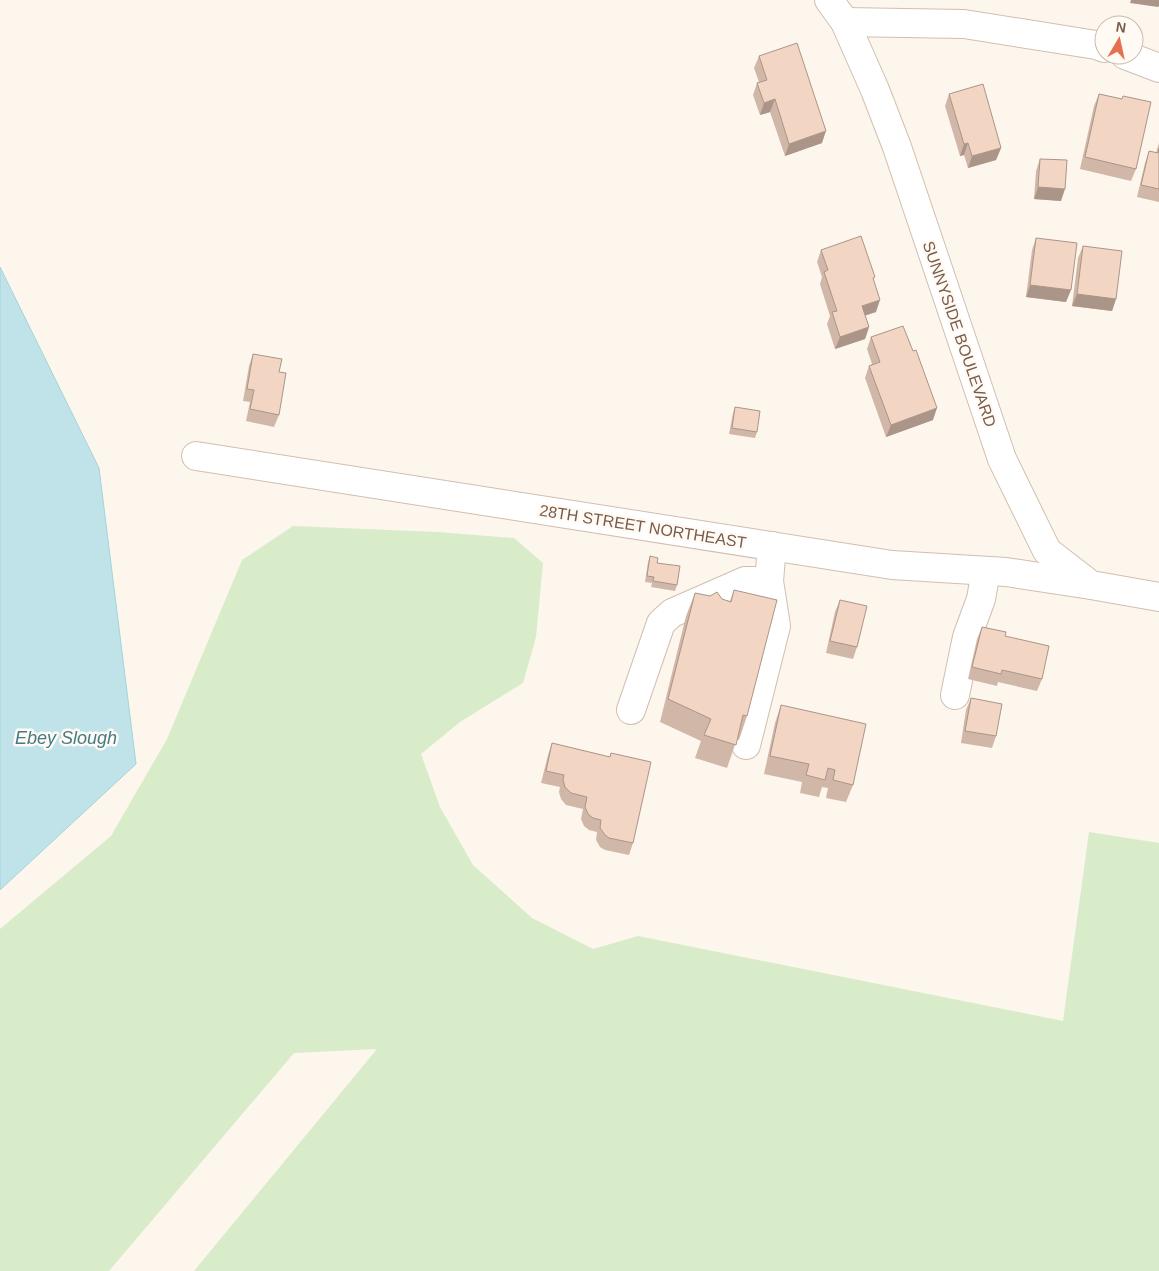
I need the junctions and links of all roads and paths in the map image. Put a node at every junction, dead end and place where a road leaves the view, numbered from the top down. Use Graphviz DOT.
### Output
graph roads {
  1 [pos="829,0"];
  2 [pos="845,22"];
  3 [pos="1094,44"];
  4 [pos="1144,62"];
  5 [pos="1159,68"];
  6 [pos="196,456"];
  7 [pos="772,546"];
  8 [pos="986,571"];
  9 [pos="768,581"];
  10 [pos="1091,585"];
  11 [pos="1159,597"];
  12 [pos="955,695"];
  13 [pos="631,710"];
  14 [pos="746,745"];
  1 -- 2 [label="street, SUNNYSIDE BOULEVARD"];
  2 -- 3 [label="street"];
  2 -- 10 [label="street, SUNNYSIDE BOULEVARD"];
  4 -- 5 [label="street"];
  6 -- 7 [label="street, 28TH STREET NORTHEAST"];
  7 -- 8 [label="street, 28TH STREET NORTHEAST"];
  7 -- 9 [label="street"];
  8 -- 10 [label="street, 28TH STREET NORTHEAST"];
  8 -- 12 [label="street"];
  9 -- 13 [label="street"];
  9 -- 14 [label="street"];
  10 -- 11 [label="street, SUNNYSIDE BOULEVARD"];
}
